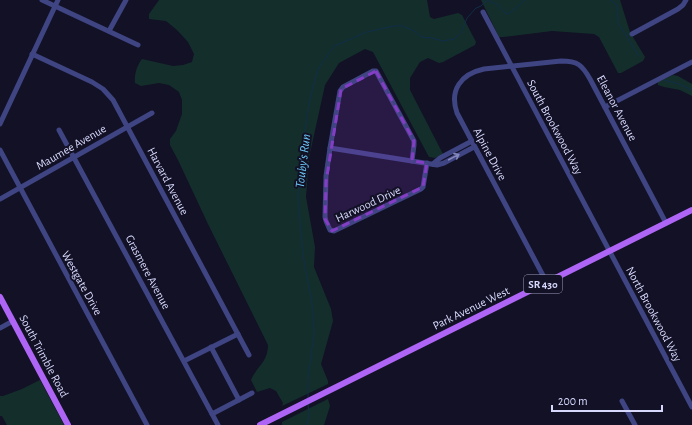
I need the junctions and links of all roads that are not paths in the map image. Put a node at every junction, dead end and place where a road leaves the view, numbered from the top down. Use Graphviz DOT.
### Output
graph roads {
  1 [pos="42,0"];
  2 [pos="58,0"];
  3 [pos="126,0"];
  4 [pos="686,0"];
  5 [pos="55,6"];
  6 [pos="483,12"];
  7 [pos="109,31"];
  8 [pos="632,34"];
  9 [pos="138,45"];
  10 [pos="32,54"];
  11 [pos="692,62"];
  12 [pos="512,67"];
  13 [pos="605,107"];
  14 [pos="152,113"];
  15 [pos="0,124"];
  16 [pos="128,126"];
  17 [pos="59,130"];
  18 [pos="473,144"];
  19 [pos="330,148"];
  20 [pos="0,150"];
  21 [pos="74,157"];
  22 [pos="412,161"];
  23 [pos="427,164"];
  24 [pos="20,188"];
  25 [pos="0,199"];
  26 [pos="692,210"];
  27 [pos="666,223"];
  28 [pos="609,251"];
  29 [pos="546,283"];
  30 [pos="0,297"];
  31 [pos="13,321"];
  32 [pos="0,328"];
  33 [pos="238,334"];
  34 [pos="211,347"];
  35 [pos="249,355"];
  36 [pos="184,361"];
  37 [pos="252,394"];
  38 [pos="239,400"];
  39 [pos="622,401"];
  40 [pos="692,407"];
  41 [pos="212,414"];
  42 [pos="68,425"];
  43 [pos="147,425"];
  44 [pos="218,425"];
  45 [pos="260,425"];
  46 [pos="635,425"];
  1 -- 5 [label="street"];
  2 -- 5 [label="street"];
  3 -- 7 [label="street"];
  4 -- 8 [label="street"];
  5 -- 7 [label="street"];
  5 -- 10 [label="street"];
  6 -- 12 [label="street, South Brookwood Way"];
  7 -- 9 [label="street"];
  10 -- 15 [label="street"];
  10 -- 16 [label="street, Harvard Avenue"];
  11 -- 13 [label="street"];
  12 -- 13 [label="street, Eleanor Avenue"];
  12 -- 18 [label="street, Alpine Drive"];
  12 -- 28 [label="street, South Brookwood Way"];
  13 -- 27 [label="street, Eleanor Avenue"];
  14 -- 16 [label="street, Maumee Avenue"];
  16 -- 21 [label="street, Maumee Avenue"];
  16 -- 33 [label="street, Harvard Avenue"];
  17 -- 21 [label="street, Grasmere Avenue"];
  18 -- 23 [label="street"];
  18 -- 29 [label="street, Alpine Drive"];
  19 -- 22 [label="street"];
  19 -- 22 [label="street, Harwood Drive"];
  19 -- 23 [label="street, Harwood Drive"];
  20 -- 24 [label="street, Westgate Drive"];
  21 -- 24 [label="street, Maumee Avenue"];
  21 -- 36 [label="street, Grasmere Avenue"];
  22 -- 23 [label="street"];
  24 -- 25 [label="street, Maumee Avenue"];
  24 -- 43 [label="street, Westgate Drive"];
  26 -- 27 [label="main road, Park Avenue West / SR 430"];
  27 -- 28 [label="main road, Park Avenue West / SR 430"];
  28 -- 29 [label="main road, Park Avenue West / SR 430"];
  28 -- 40 [label="street, North Brookwood Way"];
  29 -- 45 [label="main road, Park Avenue West / SR 430"];
  30 -- 31 [label="main road, South Trimble Road"];
  31 -- 32 [label="street"];
  31 -- 42 [label="main road, South Trimble Road"];
  33 -- 34 [label="street"];
  33 -- 35 [label="street, Harvard Avenue"];
  34 -- 36 [label="street"];
  34 -- 38 [label="street"];
  36 -- 41 [label="street, Grasmere Avenue"];
  37 -- 38 [label="street"];
  38 -- 41 [label="street"];
  39 -- 46 [label="street"];
  41 -- 44 [label="street, Grasmere Avenue"];
}
